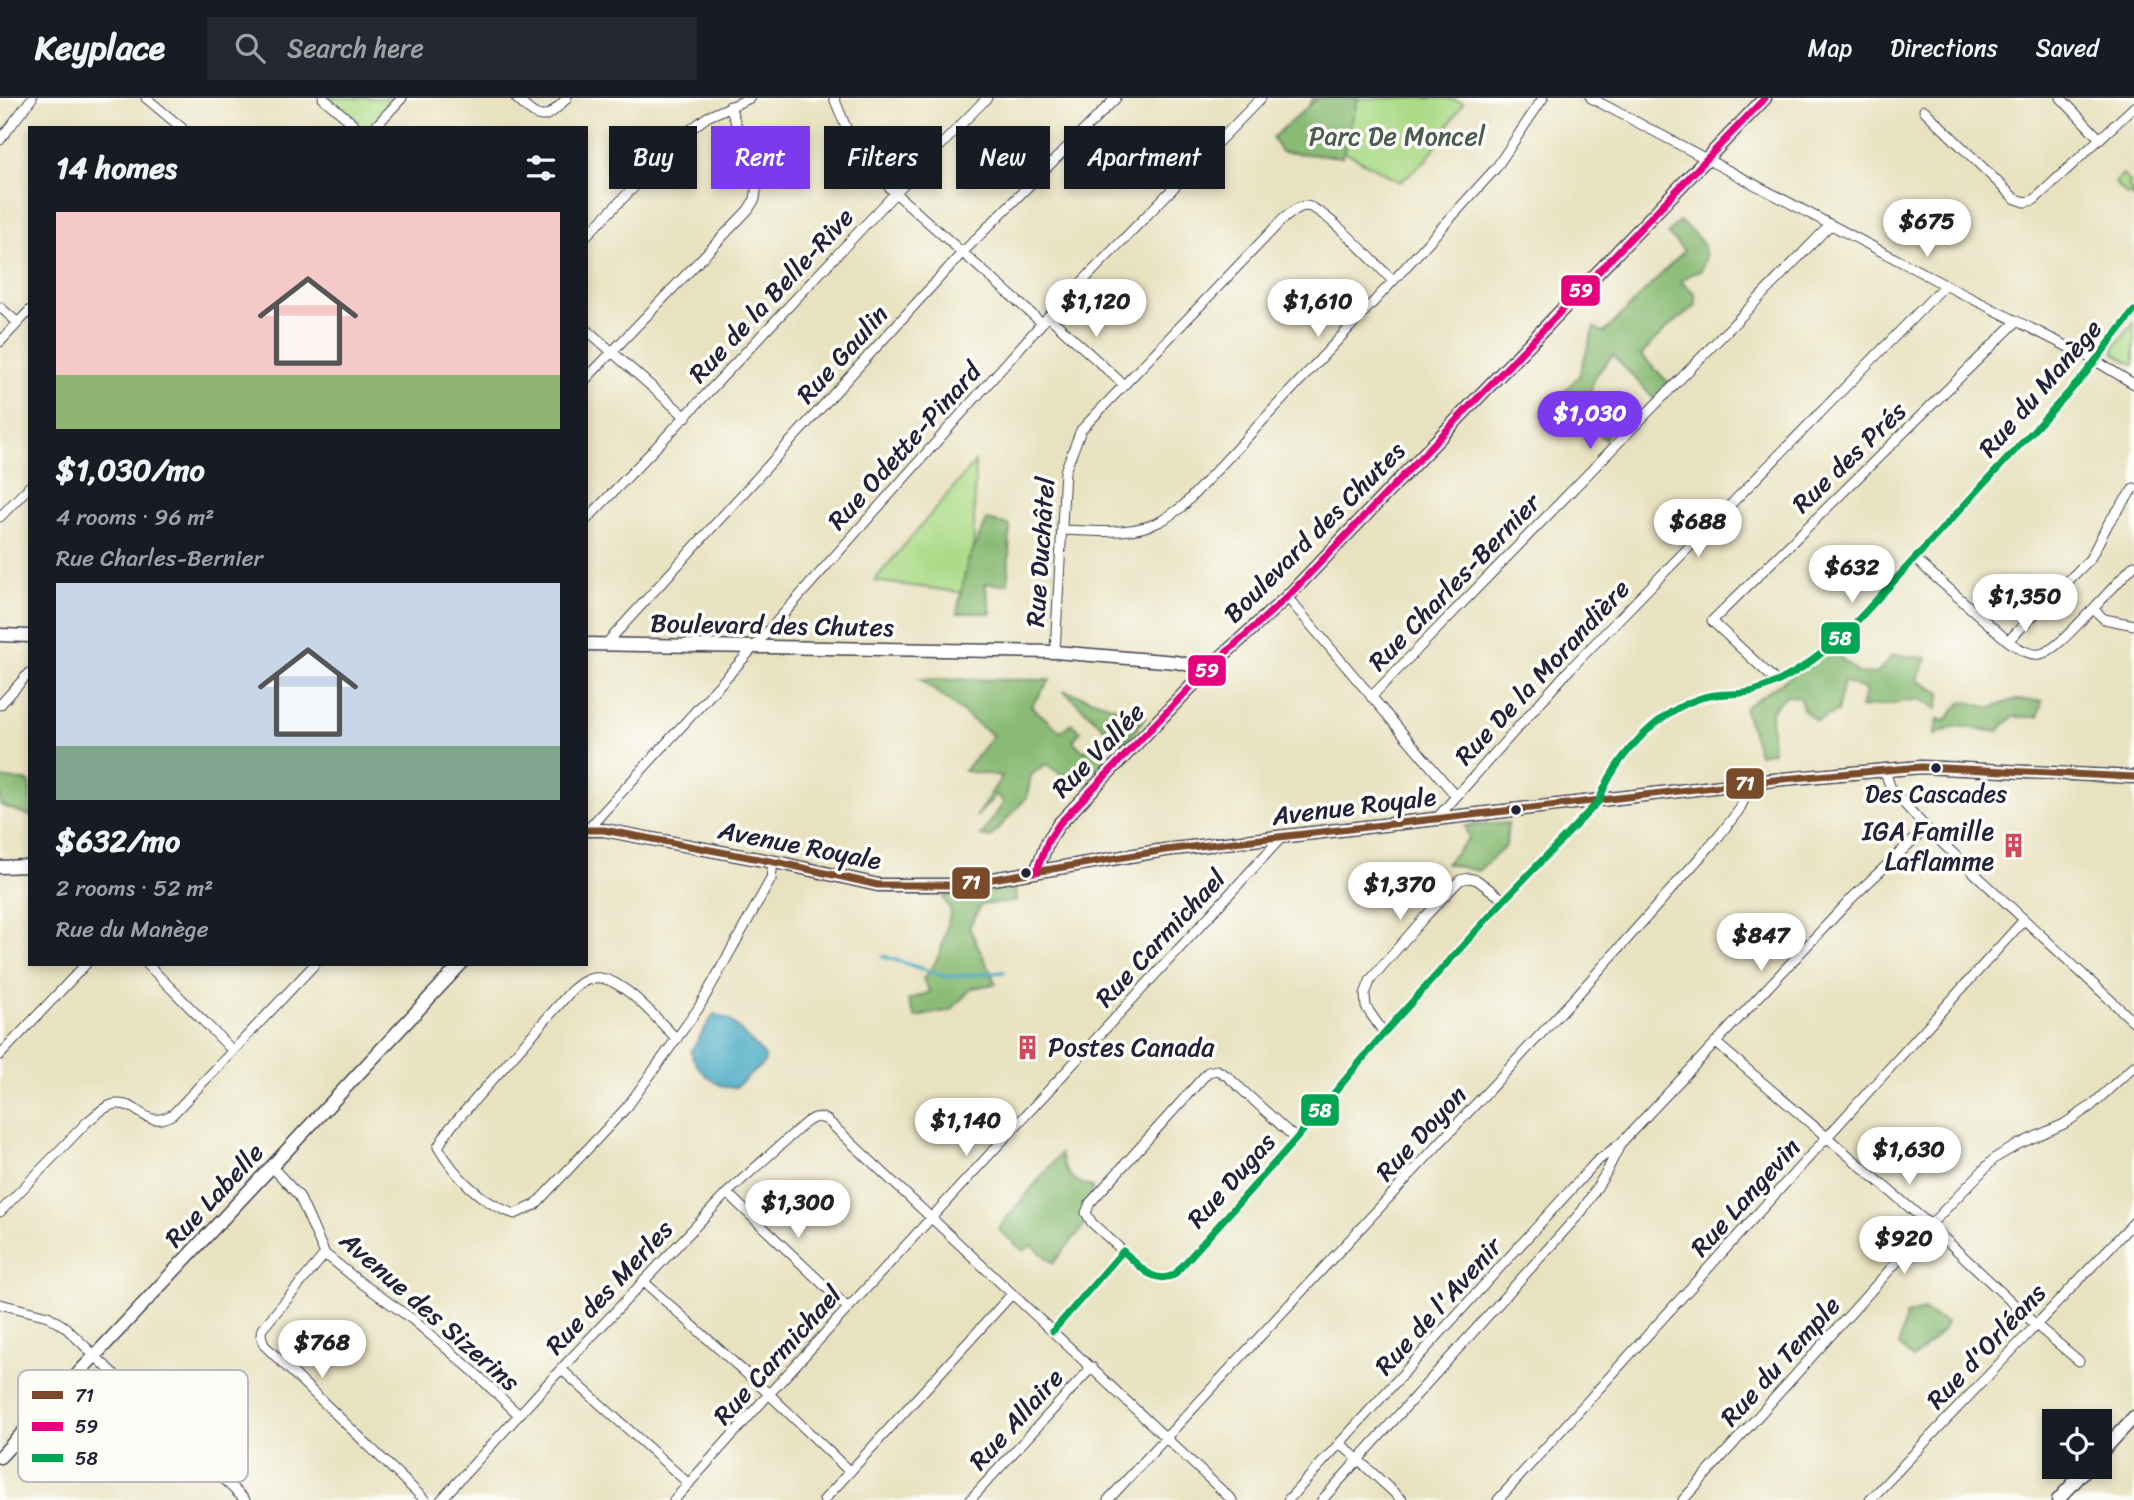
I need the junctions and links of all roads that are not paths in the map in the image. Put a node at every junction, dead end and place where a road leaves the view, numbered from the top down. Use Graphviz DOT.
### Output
graph roads {
  1 [pos="32,98"];
  2 [pos="146,98"];
  3 [pos="323,98"];
  4 [pos="401,98"];
  5 [pos="516,98"];
  6 [pos="567,98"];
  7 [pos="750,98"];
  8 [pos="834,98"];
  9 [pos="987,98"];
  10 [pos="1116,98"];
  11 [pos="1261,98"];
  12 [pos="1542,98"];
  13 [pos="1592,98"];
  14 [pos="1765,98"];
  15 [pos="2061,98"];
  16 [pos="730,106"];
  17 [pos="2134,107"];
  18 [pos="1924,110"];
  19 [pos="180,126"];
  20 [pos="356,126"];
  21 [pos="376,126"];
  22 [pos="2100,139"];
  23 [pos="0,140"];
  24 [pos="1706,159"];
  25 [pos="894,192"];
  26 [pos="1830,225"];
  27 [pos="588,234"];
  28 [pos="962,253"];
  29 [pos="1393,281"];
  30 [pos="1945,285"];
  31 [pos="0,307"];
  32 [pos="2134,311"];
  33 [pos="28,312"];
  34 [pos="1045,320"];
  35 [pos="2017,321"];
  36 [pos="18,323"];
  37 [pos="588,331"];
  38 [pos="0,342"];
  39 [pos="612,352"];
  40 [pos="2094,360"];
  41 [pos="588,377"];
  42 [pos="2134,383"];
  43 [pos="1124,385"];
  44 [pos="687,417"];
  45 [pos="28,488"];
  46 [pos="2134,488"];
  47 [pos="0,517"];
  48 [pos="588,518"];
  49 [pos="1063,530"];
  50 [pos="1915,559"];
  51 [pos="2134,565"];
  52 [pos="1287,597"];
  53 [pos="2093,609"];
  54 [pos="2134,625"];
  55 [pos="0,635"];
  56 [pos="28,636"];
  57 [pos="2008,641"];
  58 [pos="588,645"];
  59 [pos="606,645"];
  60 [pos="754,647"];
  61 [pos="1055,652"];
  62 [pos="1208,669"];
  63 [pos="28,674"];
  64 [pos="1776,681"];
  65 [pos="1371,697"];
  66 [pos="0,705"];
  67 [pos="1885,771"];
  68 [pos="2134,777"];
  69 [pos="1752,784"];
  70 [pos="1456,796"];
  71 [pos="1599,801"];
  72 [pos="1436,818"];
  73 [pos="1926,828"];
  74 [pos="588,829"];
  75 [pos="588,831"];
  76 [pos="1281,838"];
  77 [pos="773,862"];
  78 [pos="28,866"];
  79 [pos="0,867"];
  80 [pos="1036,872"];
  81 [pos="1504,900"];
  82 [pos="2023,921"];
  83 [pos="84,966"];
  84 [pos="150,966"];
  85 [pos="313,966"];
  86 [pos="459,966"];
  87 [pos="2134,1022"];
  88 [pos="1384,1033"];
  89 [pos="677,1039"];
  90 [pos="1715,1042"];
  91 [pos="233,1051"];
  92 [pos="0,1055"];
  93 [pos="2134,1066"];
  94 [pos="1828,1137"];
  95 [pos="1296,1139"];
  96 [pos="1621,1143"];
  97 [pos="272,1167"];
  98 [pos="727,1193"];
  99 [pos="0,1212"];
  100 [pos="930,1218"];
  101 [pos="2134,1222"];
  102 [pos="1930,1224"];
  103 [pos="1123,1251"];
  104 [pos="325,1254"];
  105 [pos="643,1281"];
  106 [pos="1012,1294"];
  107 [pos="0,1304"];
  108 [pos="848,1308"];
  109 [pos="2035,1324"];
  110 [pos="1053,1331"];
  111 [pos="95,1354"];
  112 [pos="2079,1361"];
  113 [pos="1093,1367"];
  114 [pos="561,1369"];
  115 [pos="80,1370"];
  116 [pos="111,1370"];
  117 [pos="769,1394"];
  118 [pos="519,1415"];
  119 [pos="2134,1418"];
  120 [pos="18,1437"];
  121 [pos="1166,1437"];
  122 [pos="2112,1441"];
  123 [pos="1341,1444"];
  124 [pos="0,1457"];
  125 [pos="1358,1460"];
  126 [pos="850,1472"];
  127 [pos="2077,1479"];
  128 [pos="227,1482"];
  129 [pos="689,1484"];
  130 [pos="245,1500"];
  131 [pos="425,1500"];
  132 [pos="442,1500"];
  133 [pos="674,1500"];
  134 [pos="824,1500"];
  135 [pos="970,1500"];
  136 [pos="1108,1500"];
  137 [pos="1232,1500"];
  138 [pos="1288,1500"];
  139 [pos="1322,1500"];
  140 [pos="1402,1500"];
  141 [pos="1497,1500"];
  142 [pos="1683,1500"];
  143 [pos="1870,1500"];
  144 [pos="2058,1500"];
  1 -- 23 [label="street"];
  2 -- 19 [label="street"];
  3 -- 20 [label="street"];
  4 -- 21 [label="street"];
  5 -- 6 [label="street"];
  7 -- 16 [label="street"];
  8 -- 25 [label="street"];
  9 -- 25 [label="street, Rue de la Belle-Rive"];
  10 -- 28 [label="street, Rue Gaulin"];
  11 -- 34 [label="street, Rue Odette-Pinard"];
  12 -- 29 [label="street"];
  13 -- 24 [label="street"];
  14 -- 24 [label="street, Boulevard des Chutes"];
  15 -- 22 [label="street"];
  16 -- 27 [label="street"];
  16 -- 39 [label="street"];
  17 -- 22 [label="street"];
  18 -- 22 [label="street"];
  24 -- 26 [label="street"];
  24 -- 52 [label="street, Boulevard des Chutes"];
  25 -- 28 [label="street"];
  25 -- 44 [label="street, Rue de la Belle-Rive"];
  26 -- 30 [label="street"];
  26 -- 65 [label="street, Rue Charles-Bernier"];
  28 -- 34 [label="street"];
  28 -- 59 [label="street, Rue Gaulin"];
  29 -- 43 [label="street, Rue Duchâtel"];
  29 -- 49 [label="street"];
  30 -- 35 [label="street"];
  30 -- 70 [label="street, Rue De la Morandière"];
  31 -- 36 [label="street"];
  32 -- 40 [label="street, Rue du Manège"];
  33 -- 36 [label="street"];
  34 -- 43 [label="street"];
  34 -- 60 [label="street, Rue Odette-Pinard"];
  35 -- 40 [label="street"];
  35 -- 64 [label="street, Rue des Prés"];
  36 -- 38 [label="street"];
  37 -- 39 [label="street"];
  39 -- 41 [label="street"];
  39 -- 44 [label="street"];
  40 -- 42 [label="street"];
  40 -- 50 [label="street, Rue du Manège"];
  43 -- 49 [label="street, Rue Duchâtel"];
  44 -- 48 [label="street, Rue de la Belle-Rive"];
  45 -- 47 [label="street"];
  46 -- 57 [label="street"];
  49 -- 61 [label="street, Rue Duchâtel"];
  50 -- 57 [label="street"];
  50 -- 64 [label="street, Rue du Manège"];
  51 -- 53 [label="street"];
  52 -- 62 [label="street, Boulevard des Chutes"];
  52 -- 65 [label="street"];
  53 -- 54 [label="street"];
  53 -- 57 [label="street"];
  55 -- 56 [label="street"];
  58 -- 59 [label="street, Boulevard des Chutes"];
  59 -- 60 [label="street, Boulevard des Chutes"];
  60 -- 61 [label="street, Boulevard des Chutes"];
  60 -- 74 [label="street, Rue Odette-Pinard"];
  61 -- 62 [label="street, Boulevard des Chutes"];
  62 -- 80 [label="street, Rue Vallée"];
  63 -- 66 [label="street"];
  64 -- 71 [label="street, Rue du Manège"];
  65 -- 70 [label="street"];
  67 -- 68 [label="street, Avenue Royale"];
  67 -- 69 [label="street, Avenue Royale"];
  67 -- 73 [label="street"];
  69 -- 71 [label="street, Avenue Royale"];
  69 -- 121 [label="street, Rue Doyon"];
  70 -- 72 [label="street, Rue De la Morandière"];
  71 -- 72 [label="street, Avenue Royale"];
  71 -- 81 [label="street, Rue Dugas"];
  72 -- 76 [label="street, Avenue Royale"];
  73 -- 82 [label="street"];
  73 -- 90 [label="street, Rue de l'Avenir"];
  75 -- 77 [label="street, Avenue Royale"];
  76 -- 80 [label="street, Avenue Royale"];
  76 -- 100 [label="street, Rue Carmichael"];
  77 -- 80 [label="street, Avenue Royale"];
  77 -- 89 [label="street"];
  78 -- 79 [label="street"];
  81 -- 88 [label="street, Rue Dugas"];
  81 -- 88 [label="street"];
  82 -- 87 [label="street"];
  82 -- 94 [label="street, Rue Langevin"];
  83 -- 92 [label="street"];
  84 -- 91 [label="street"];
  85 -- 91 [label="street"];
  86 -- 97 [label="street, Rue Labelle"];
  88 -- 95 [label="street, Rue Dugas"];
  89 -- 89 [label="street"];
  90 -- 94 [label="street"];
  90 -- 96 [label="street, Rue de l'Avenir"];
  91 -- 99 [label="street"];
  93 -- 102 [label="street, Rue du Temple"];
  94 -- 102 [label="street"];
  94 -- 141 [label="street, Rue Langevin"];
  95 -- 103 [label="street, Rue Dugas"];
  95 -- 103 [label="street, Rue Dugas"];
  96 -- 123 [label="street, Rue de l'Avenir"];
  96 -- 125 [label="street, Rue de l'Avenir"];
  97 -- 104 [label="street, Avenue des Sizerins"];
  97 -- 111 [label="street, Rue Labelle"];
  98 -- 100 [label="street, Rue des Merles"];
  98 -- 105 [label="street, Rue des Merles"];
  98 -- 108 [label="street"];
  100 -- 106 [label="street"];
  100 -- 108 [label="street, Rue Carmichael"];
  101 -- 109 [label="street, Rue d'Orléans"];
  102 -- 109 [label="street"];
  102 -- 142 [label="street, Rue du Temple"];
  103 -- 110 [label="street"];
  104 -- 118 [label="street, Avenue des Sizerins"];
  104 -- 131 [label="street"];
  105 -- 114 [label="street, Rue des Merles"];
  105 -- 117 [label="street"];
  106 -- 110 [label="street"];
  106 -- 126 [label="street"];
  107 -- 111 [label="street"];
  108 -- 117 [label="street, Rue Carmichael"];
  109 -- 112 [label="street"];
  109 -- 143 [label="street, Rue d'Orléans"];
  110 -- 113 [label="street"];
  111 -- 115 [label="street, Rue Labelle"];
  111 -- 116 [label="street"];
  113 -- 121 [label="street"];
  113 -- 135 [label="street, Rue Allaire"];
  114 -- 118 [label="street, Rue des Merles"];
  114 -- 129 [label="street"];
  117 -- 126 [label="street"];
  117 -- 129 [label="street, Rue Carmichael"];
  118 -- 132 [label="street, Rue des Merles"];
  119 -- 122 [label="street"];
  120 -- 124 [label="street, Rue Labelle"];
  121 -- 136 [label="street, Rue Doyon"];
  121 -- 137 [label="street"];
  123 -- 125 [label="street"];
  123 -- 138 [label="street, Rue de l'Avenir"];
  125 -- 139 [label="street, Rue de l'Avenir"];
  125 -- 140 [label="street"];
  126 -- 134 [label="street"];
  127 -- 144 [label="street"];
  128 -- 130 [label="street"];
  129 -- 133 [label="street, Rue Carmichael"];
}
